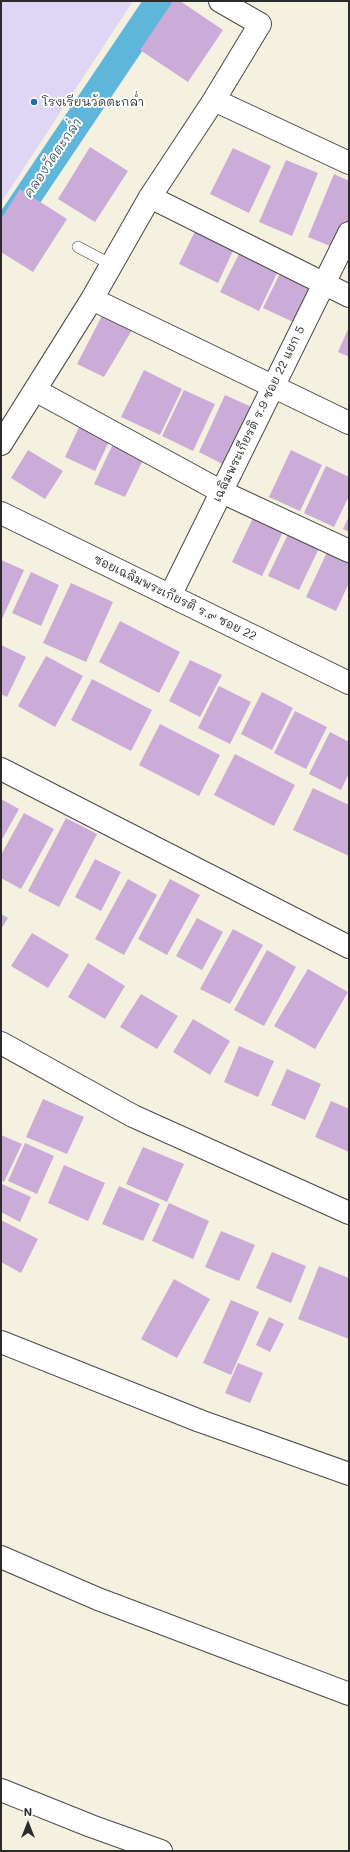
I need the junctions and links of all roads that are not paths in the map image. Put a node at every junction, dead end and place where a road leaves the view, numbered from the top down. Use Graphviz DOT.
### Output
graph roads {
  1 [pos="220,1"];
  2 [pos="214,100"];
  3 [pos="349,163"];
  4 [pos="150,197"];
  5 [pos="349,233"];
  6 [pos="78,247"];
  7 [pos="112,265"];
  8 [pos="323,284"];
  9 [pos="349,296"];
  10 [pos="92,299"];
  11 [pos="272,387"];
  12 [pos="35,390"];
  13 [pos="349,423"];
  14 [pos="1,444"];
  15 [pos="222,492"];
  16 [pos="1,513"];
  17 [pos="349,551"];
  18 [pos="170,596"];
  19 [pos="349,683"];
  20 [pos="1,769"];
  21 [pos="349,947"];
  22 [pos="1,1043"];
  23 [pos="349,1213"];
  24 [pos="1,1342"];
  25 [pos="349,1474"];
  26 [pos="1,1557"];
  27 [pos="349,1694"];
  28 [pos="1,1790"];
  29 [pos="161,1851"];
  1 -- 2 [label="street"];
  2 -- 3 [label="street"];
  2 -- 4 [label="street"];
  4 -- 7 [label="street"];
  4 -- 8 [label="street"];
  5 -- 8 [label="street, เฉลิมพระเกียรติ ร.9 ซอย 22 แยก 5"];
  6 -- 7 [label="lane"];
  7 -- 10 [label="street"];
  8 -- 9 [label="street"];
  8 -- 11 [label="street, เฉลิมพระเกียรติ ร.9 ซอย 22 แยก 5"];
  10 -- 11 [label="street"];
  10 -- 12 [label="street"];
  11 -- 13 [label="street"];
  11 -- 15 [label="street, เฉลิมพระเกียรติ ร.9 ซอย 22 แยก 5"];
  12 -- 14 [label="street"];
  12 -- 15 [label="street"];
  15 -- 17 [label="street"];
  15 -- 18 [label="street, เฉลิมพระเกียรติ ร.9 ซอย 22 แยก 5"];
  16 -- 18 [label="street, ซอยเฉลิมพระเกียรติ ร.๙ ซอย 22"];
  18 -- 19 [label="street, ซอยเฉลิมพระเกียรติ ร.๙ ซอย 22"];
  20 -- 21 [label="street"];
  22 -- 23 [label="street"];
  24 -- 25 [label="street"];
  26 -- 27 [label="street"];
  28 -- 29 [label="street"];
}
